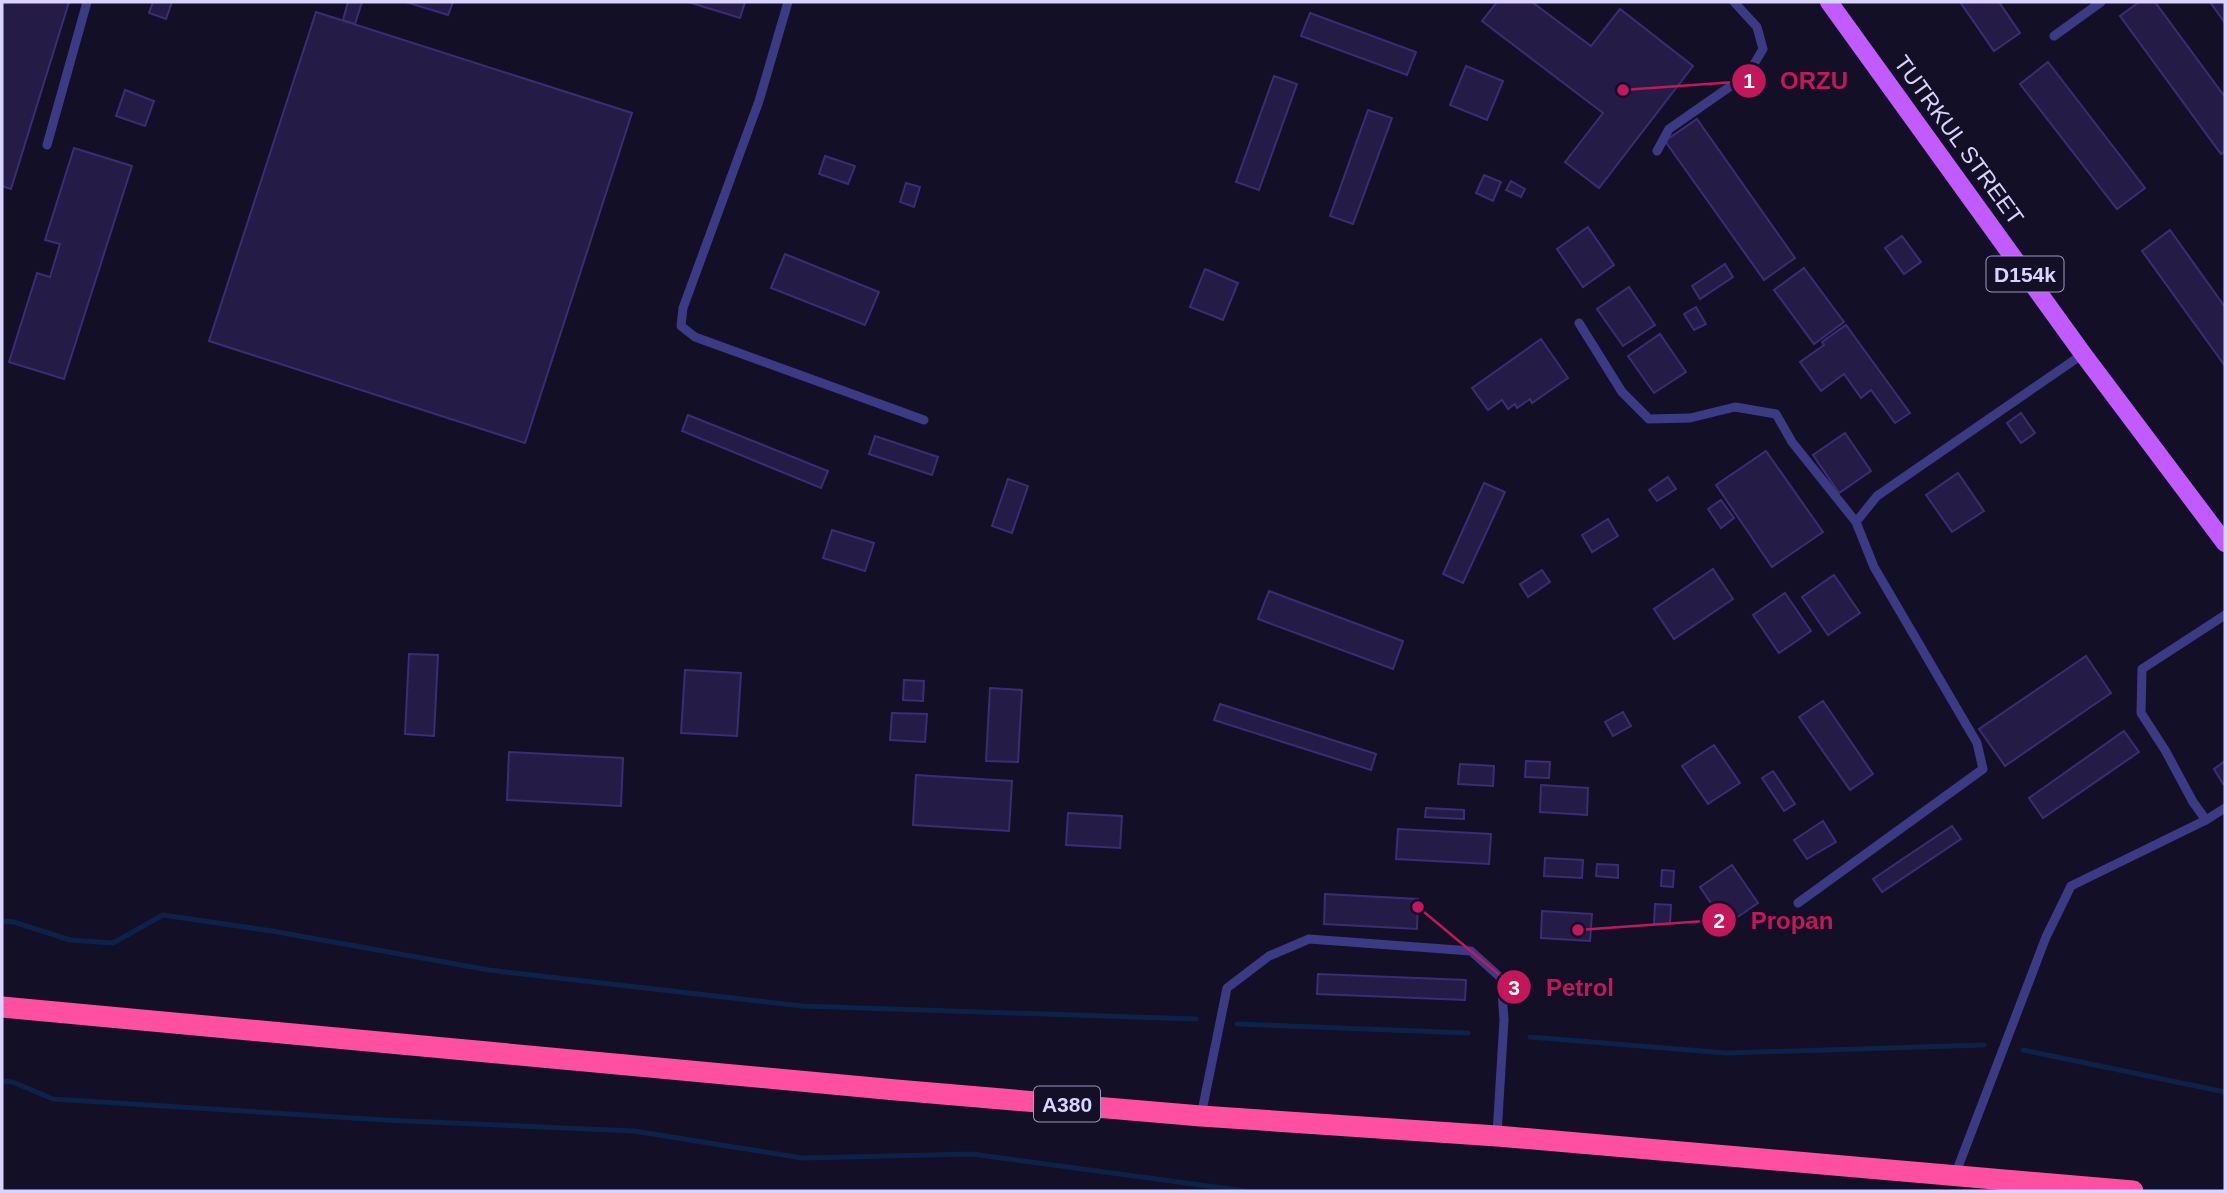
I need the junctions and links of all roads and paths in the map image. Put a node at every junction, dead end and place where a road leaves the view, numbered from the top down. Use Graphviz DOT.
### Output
graph roads {
  1 [pos="87,2"];
  2 [pos="788,2"];
  3 [pos="1734,2"];
  4 [pos="1829,2"];
  5 [pos="2101,2"];
  6 [pos="2054,36"];
  7 [pos="47,145"];
  8 [pos="1657,151"];
  9 [pos="1579,323"];
  10 [pos="2083,354"];
  11 [pos="924,420"];
  12 [pos="1856,522"];
  13 [pos="2225,543"];
  14 [pos="2225,615"];
  15 [pos="2225,808"];
  16 [pos="2206,820"];
  17 [pos="1798,903"];
  18 [pos="2,1007"];
  19 [pos="1201,1116"];
  20 [pos="1497,1136"];
  21 [pos="1955,1176"];
  22 [pos="2133,1191"];
  1 -- 7 [label="lane"];
  2 -- 11 [label="lane"];
  3 -- 8 [label="lane"];
  4 -- 10 [label="main road, TUTRKUL STREET / D154k"];
  5 -- 6 [label="lane"];
  9 -- 12 [label="lane"];
  10 -- 12 [label="lane"];
  10 -- 13 [label="main road, TUTRKUL STREET / D154k"];
  12 -- 17 [label="lane"];
  14 -- 16 [label="lane"];
  15 -- 16 [label="lane"];
  16 -- 21 [label="lane"];
  18 -- 19 [label="highway, A380"];
  19 -- 20 [label="highway, A380"];
  19 -- 20 [label="lane"];
  20 -- 21 [label="highway, A380"];
  21 -- 22 [label="highway, A380"];
}
